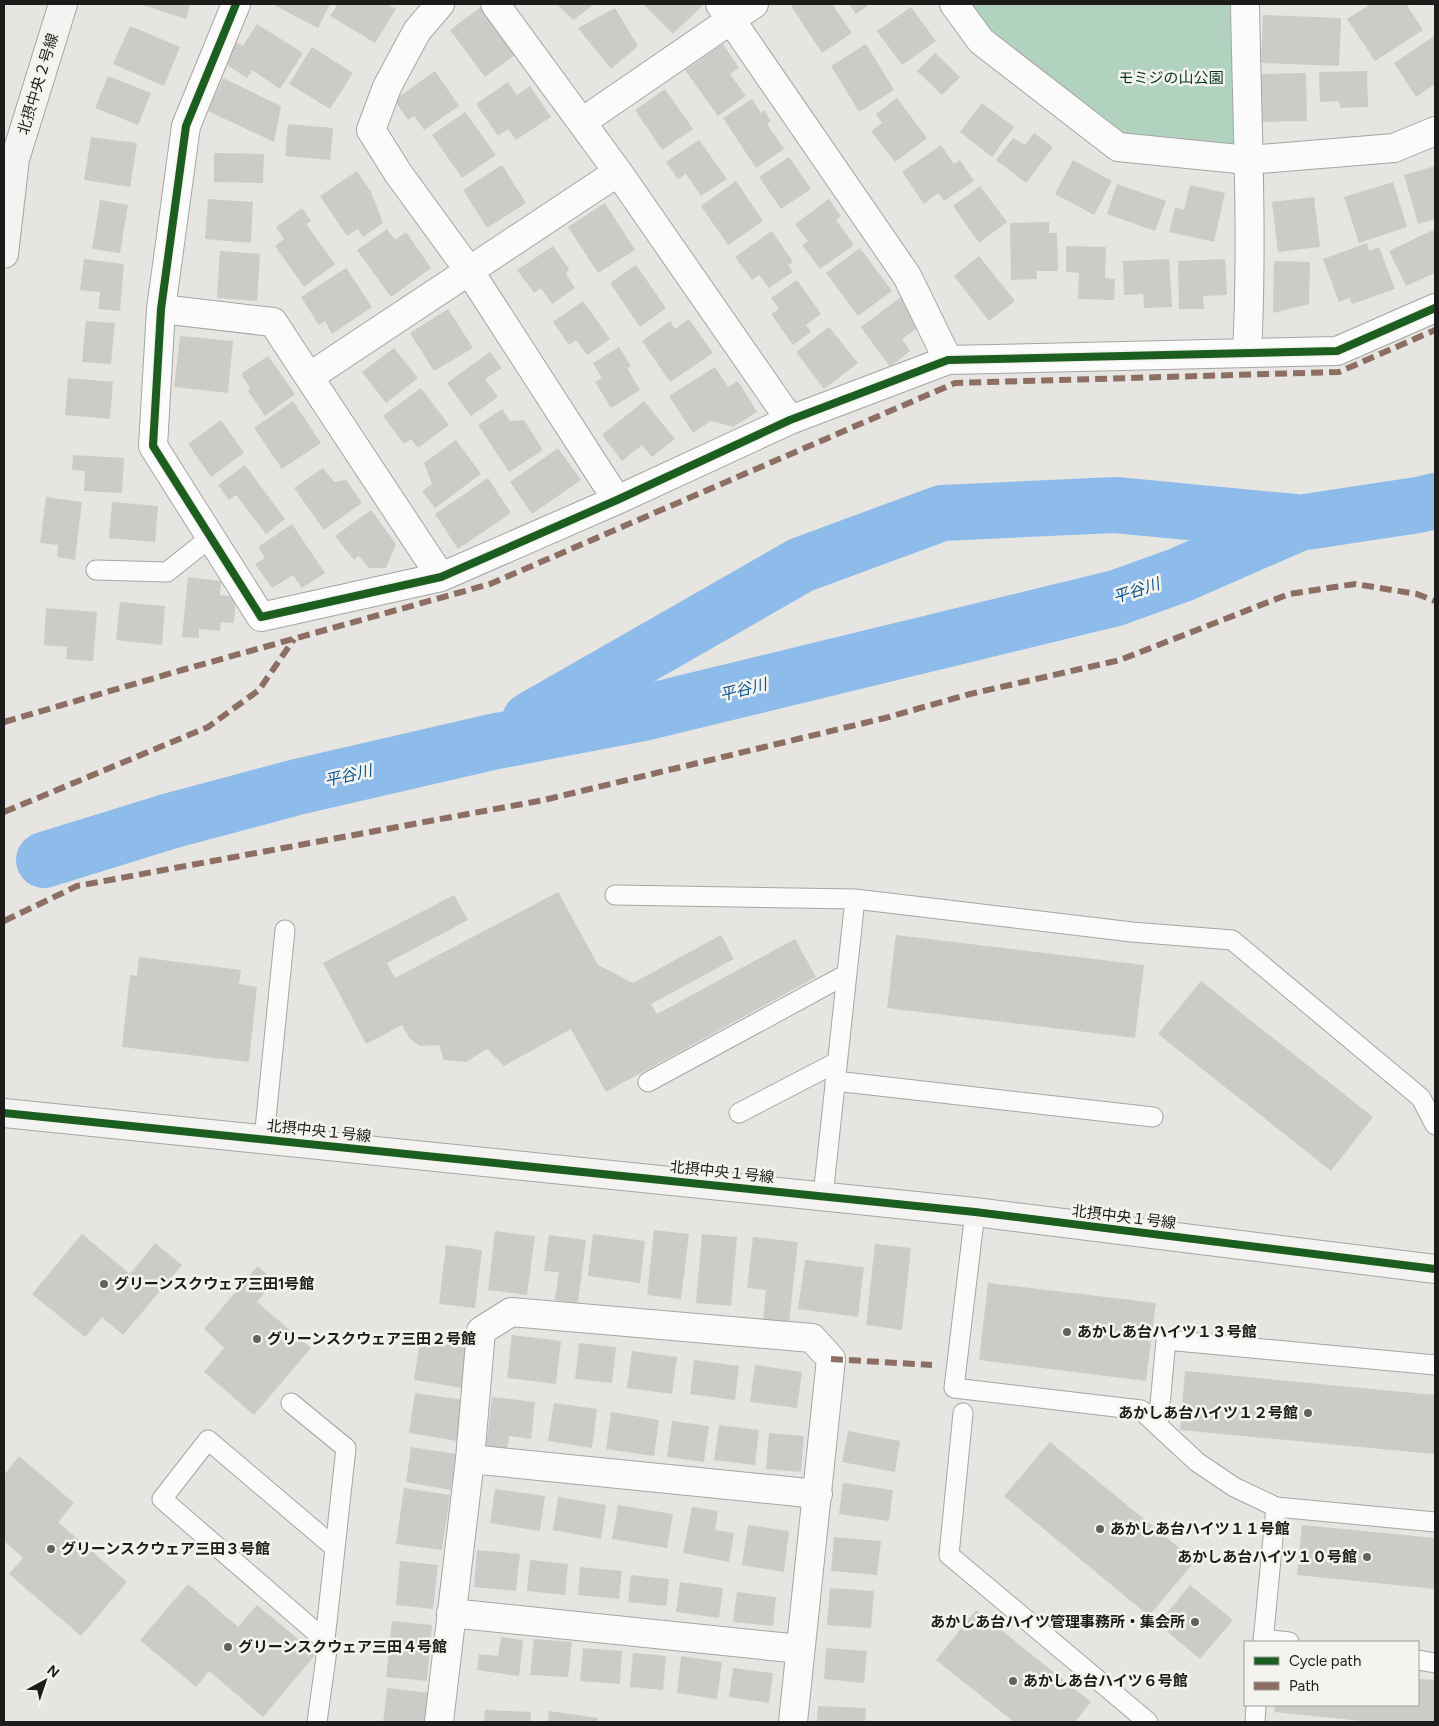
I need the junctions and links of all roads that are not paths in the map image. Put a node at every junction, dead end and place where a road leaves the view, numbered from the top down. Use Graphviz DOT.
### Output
graph roads {
  1 [pos="63,4"];
  2 [pos="236,4"];
  3 [pos="440,4"];
  4 [pos="495,4"];
  5 [pos="754,4"];
  6 [pos="954,4"];
  7 [pos="1244,4"];
  8 [pos="725,12"];
  9 [pos="582,122"];
  10 [pos="1435,131"];
  11 [pos="1248,160"];
  12 [pos="618,172"];
  13 [pos="4,254"];
  14 [pos="470,272"];
  15 [pos="1435,308"];
  16 [pos="161,309"];
  17 [pos="1247,354"];
  18 [pos="948,360"];
  19 [pos="309,377"];
  20 [pos="790,420"];
  21 [pos="617,500"];
  22 [pos="211,537"];
  23 [pos="96,570"];
  24 [pos="441,577"];
  25 [pos="615,895"];
  26 [pos="855,899"];
  27 [pos="285,930"];
  28 [pos="847,974"];
  29 [pos="837,1062"];
  30 [pos="835,1081"];
  31 [pos="648,1082"];
  32 [pos="4,1113"];
  33 [pos="739,1113"];
  34 [pos="1153,1117"];
  35 [pos="1435,1125"];
  36 [pos="264,1139"];
  37 [pos="823,1196"];
  38 [pos="974,1212"];
  39 [pos="1435,1264"];
  40 [pos="1435,1365"];
  41 [pos="291,1403"];
  42 [pos="963,1413"];
  43 [pos="1158,1426"];
  44 [pos="470,1460"];
  45 [pos="818,1494"];
  46 [pos="1276,1507"];
  47 [pos="1435,1522"];
  48 [pos="334,1547"];
  49 [pos="451,1613"];
  50 [pos="325,1640"];
  51 [pos="1263,1640"];
  52 [pos="1276,1641"];
  53 [pos="800,1649"];
  54 [pos="1419,1660"];
  55 [pos="1435,1663"];
  56 [pos="1256,1706"];
  57 [pos="317,1722"];
  58 [pos="439,1722"];
  59 [pos="793,1722"];
  60 [pos="1148,1722"];
  61 [pos="1255,1722"];
  1 -- 13 [label="street, 北摂中央２号線"];
  2 -- 16 [label="street"];
  3 -- 14 [label="street"];
  4 -- 9 [label="street"];
  5 -- 8 [label="street"];
  6 -- 11 [label="street"];
  7 -- 11 [label="street"];
  8 -- 9 [label="street"];
  8 -- 18 [label="street"];
  9 -- 12 [label="street"];
  10 -- 11 [label="street"];
  11 -- 17 [label="street"];
  12 -- 14 [label="street"];
  12 -- 20 [label="street"];
  14 -- 19 [label="street"];
  14 -- 21 [label="street"];
  15 -- 17 [label="street"];
  16 -- 19 [label="street"];
  16 -- 22 [label="street"];
  17 -- 18 [label="street"];
  18 -- 20 [label="street"];
  19 -- 24 [label="street"];
  20 -- 21 [label="street"];
  21 -- 24 [label="street"];
  22 -- 23 [label="lane"];
  22 -- 24 [label="street"];
  25 -- 26 [label="lane"];
  26 -- 28 [label="lane"];
  26 -- 35 [label="lane"];
  27 -- 36 [label="lane"];
  28 -- 29 [label="lane"];
  28 -- 31 [label="lane"];
  29 -- 30 [label="lane"];
  29 -- 33 [label="lane"];
  30 -- 34 [label="lane"];
  30 -- 37 [label="lane"];
  32 -- 36 [label="street, 北摂中央１号線"];
  36 -- 37 [label="street, 北摂中央１号線"];
  37 -- 38 [label="street, 北摂中央１号線"];
  38 -- 39 [label="street, 北摂中央１号線"];
  38 -- 43 [label="lane"];
  40 -- 43 [label="lane"];
  41 -- 48 [label="lane"];
  42 -- 60 [label="lane"];
  43 -- 46 [label="lane"];
  44 -- 45 [label="street"];
  44 -- 45 [label="street"];
  44 -- 49 [label="street"];
  45 -- 53 [label="street"];
  46 -- 47 [label="lane"];
  46 -- 51 [label="lane"];
  48 -- 50 [label="lane"];
  48 -- 50 [label="lane"];
  49 -- 53 [label="street"];
  49 -- 58 [label="street"];
  50 -- 57 [label="lane"];
  51 -- 52 [label="lane"];
  53 -- 59 [label="street"];
  54 -- 55 [label="lane"];
  56 -- 61 [label="lane"];
}
